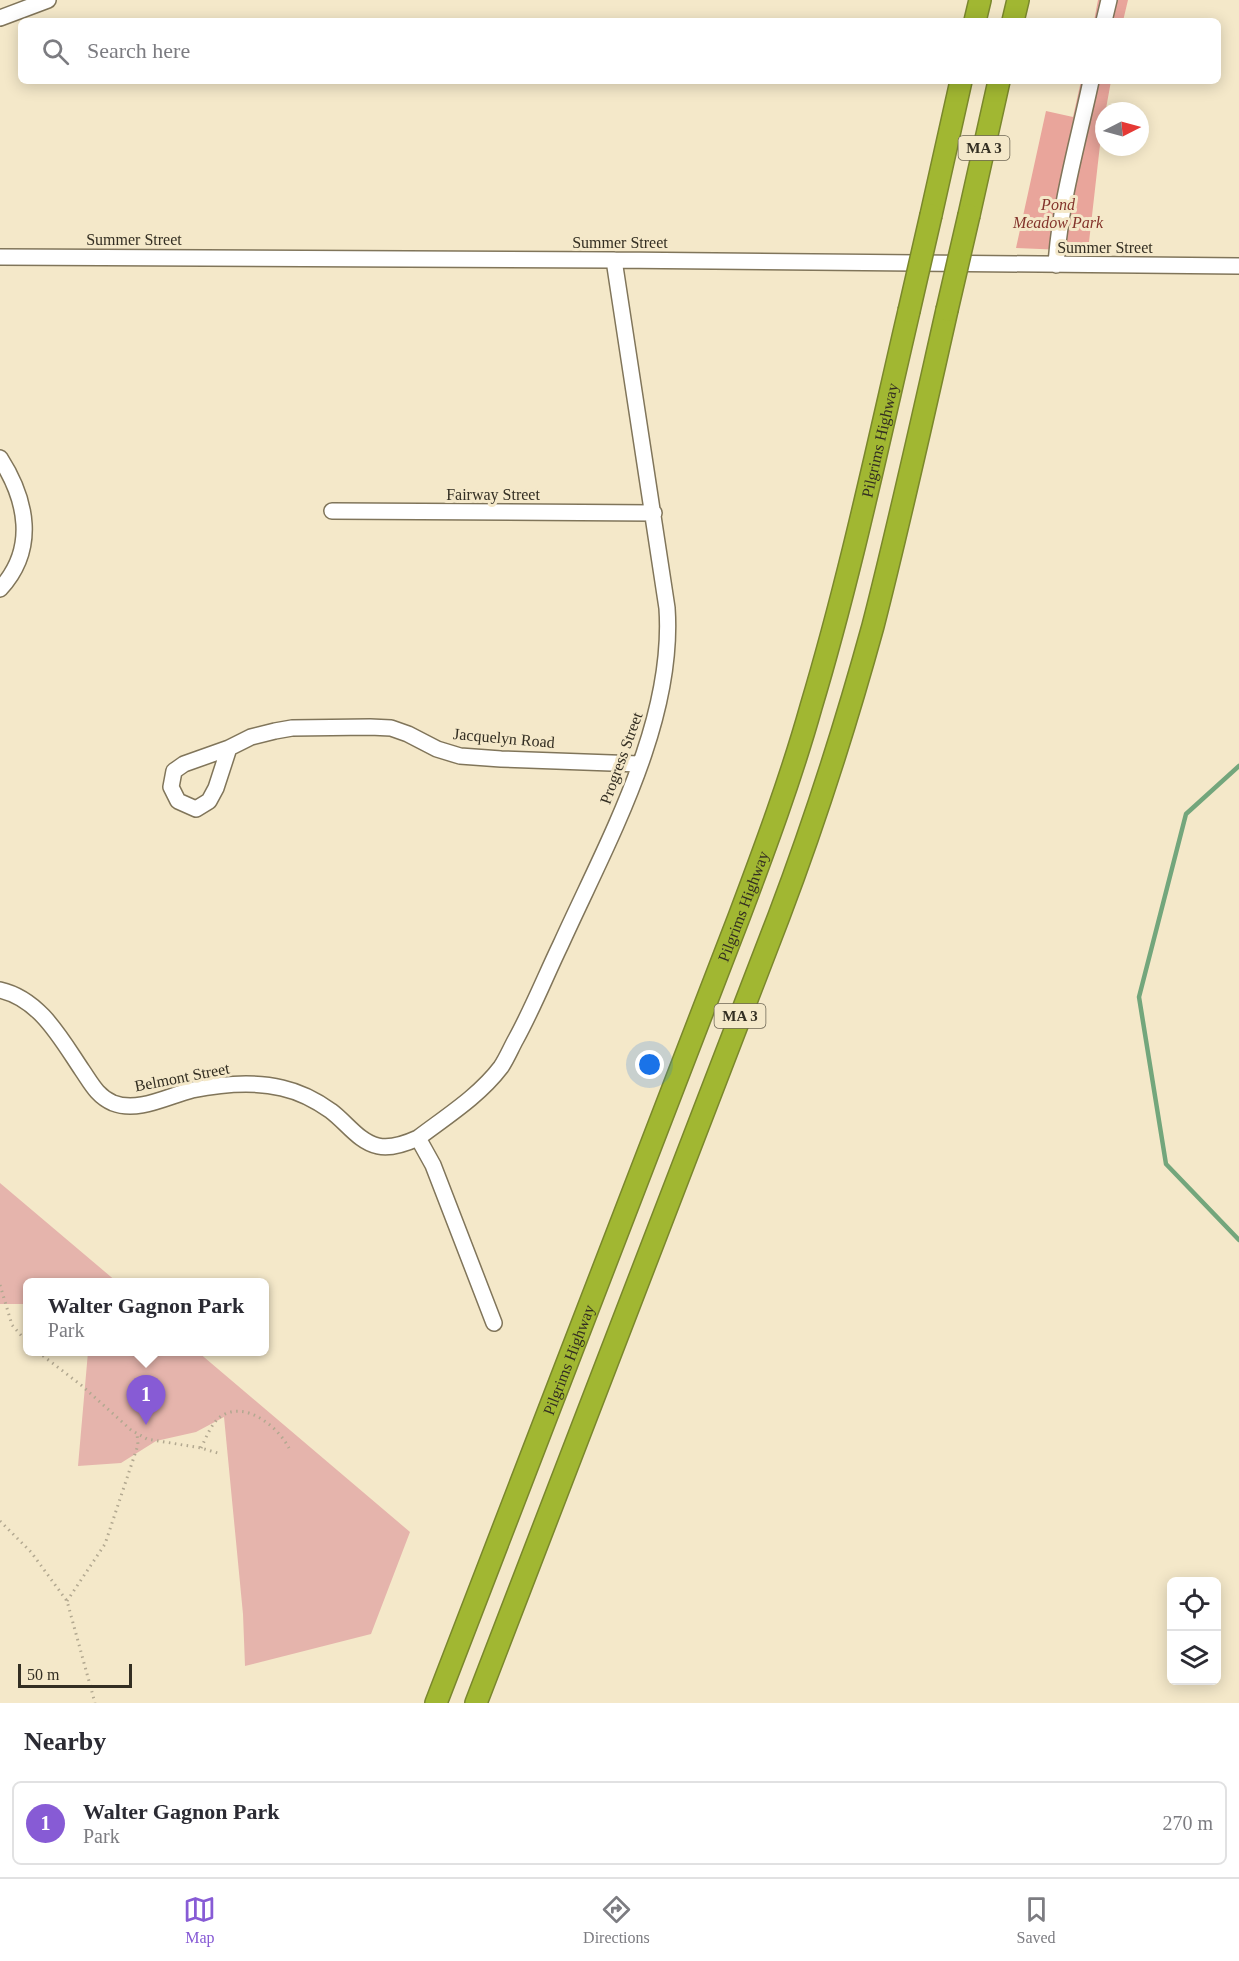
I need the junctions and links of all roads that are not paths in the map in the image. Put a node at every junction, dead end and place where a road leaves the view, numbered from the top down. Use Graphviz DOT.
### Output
graph roads {
  1 [pos="48,0"];
  2 [pos="980,0"];
  3 [pos="1018,0"];
  4 [pos="1109,0"];
  5 [pos="0,18"];
  6 [pos="976,18"];
  7 [pos="1014,18"];
  8 [pos="1105,18"];
  9 [pos="960,84"];
  10 [pos="998,84"];
  11 [pos="1090,84"];
  12 [pos="0,257"];
  13 [pos="614,260"];
  14 [pos="1056,265"];
  15 [pos="1239,266"];
  16 [pos="0,458"];
  17 [pos="332,510"];
  18 [pos="654,513"];
  19 [pos="0,589"];
  20 [pos="230,748"];
  21 [pos="639,764"];
  22 [pos="0,990"];
  23 [pos="418,1138"];
  24 [pos="494,1323"];
  25 [pos="436,1703"];
  26 [pos="476,1703"];
  1 -- 5 [label="street"];
  2 -- 6 [label="highway"];
  3 -- 7 [label="highway"];
  4 -- 8 [label="street"];
  9 -- 25 [label="highway, Pilgrims Highway / MA 3, bridge"];
  10 -- 26 [label="highway, MA 3, bridge"];
  11 -- 14 [label="street"];
  12 -- 13 [label="street, Summer Street"];
  13 -- 14 [label="street, Summer Street"];
  13 -- 18 [label="street, Progress Street"];
  14 -- 15 [label="street, Summer Street"];
  16 -- 19 [label="street"];
  17 -- 18 [label="street, Fairway Street"];
  18 -- 21 [label="street, Progress Street"];
  20 -- 21 [label="street, Jacquelyn Road"];
  21 -- 23 [label="street, Progress Street"];
  22 -- 23 [label="street, Belmont Street"];
  23 -- 24 [label="street"];
}
